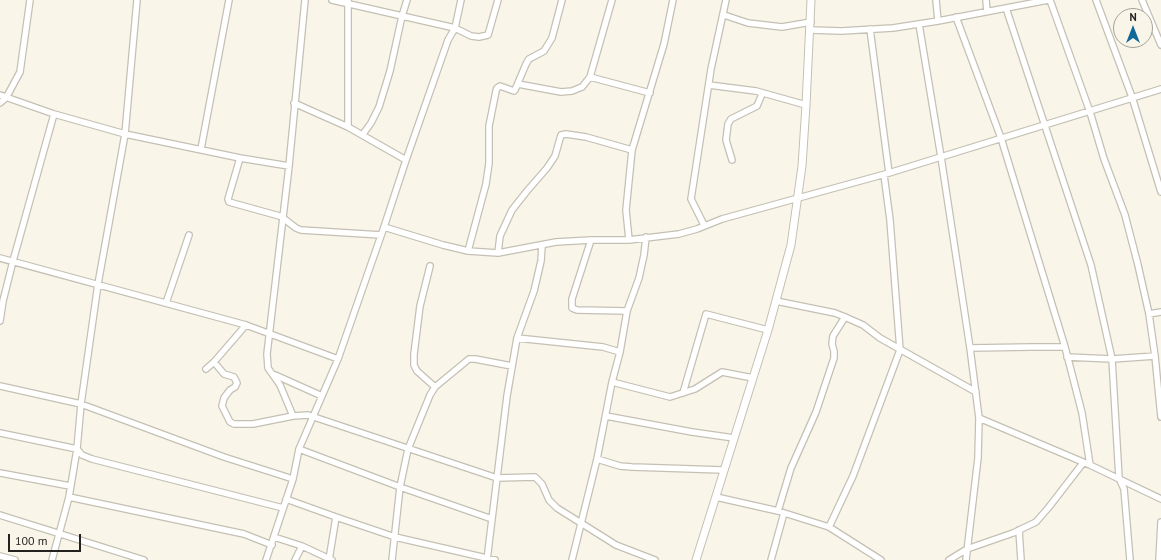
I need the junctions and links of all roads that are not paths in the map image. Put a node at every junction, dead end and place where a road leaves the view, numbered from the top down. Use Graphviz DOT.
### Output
graph roads {
  1 [pos="30,0"];
  2 [pos="137,0"];
  3 [pos="229,0"];
  4 [pos="304,0"];
  5 [pos="332,0"];
  6 [pos="407,0"];
  7 [pos="462,0"];
  8 [pos="498,0"];
  9 [pos="562,0"];
  10 [pos="612,0"];
  11 [pos="673,0"];
  12 [pos="726,0"];
  13 [pos="811,0"];
  14 [pos="936,0"];
  15 [pos="986,0"];
  16 [pos="1049,0"];
  17 [pos="1096,0"];
  18 [pos="1142,0"];
  19 [pos="1033,1"];
  20 [pos="348,2"];
  21 [pos="1006,8"];
  22 [pos="987,11"];
  23 [pos="724,15"];
  24 [pos="402,16"];
  25 [pos="956,17"];
  26 [pos="938,21"];
  27 [pos="811,22"];
  28 [pos="919,24"];
  29 [pos="454,28"];
  30 [pos="870,29"];
  31 [pos="811,30"];
  32 [pos="1161,45"];
  33 [pos="590,77"];
  34 [pos="518,84"];
  35 [pos="709,84"];
  36 [pos="1161,89"];
  37 [pos="650,93"];
  38 [pos="762,94"];
  39 [pos="0,95"];
  40 [pos="1132,97"];
  41 [pos="6,98"];
  42 [pos="0,103"];
  43 [pos="294,103"];
  44 [pos="806,105"];
  45 [pos="1090,112"];
  46 [pos="54,114"];
  47 [pos="1045,125"];
  48 [pos="348,127"];
  49 [pos="125,134"];
  50 [pos="363,134"];
  51 [pos="1001,138"];
  52 [pos="201,149"];
  53 [pos="632,150"];
  54 [pos="941,157"];
  55 [pos="240,158"];
  56 [pos="406,160"];
  57 [pos="732,160"];
  58 [pos="289,166"];
  59 [pos="887,174"];
  60 [pos="1161,192"];
  61 [pos="798,199"];
  62 [pos="283,218"];
  63 [pos="704,225"];
  64 [pos="384,227"];
  65 [pos="189,235"];
  66 [pos="381,235"];
  67 [pos="646,237"];
  68 [pos="590,240"];
  69 [pos="629,240"];
  70 [pos="542,246"];
  71 [pos="468,250"];
  72 [pos="498,253"];
  73 [pos="0,258"];
  74 [pos="13,261"];
  75 [pos="430,266"];
  76 [pos="98,284"];
  77 [pos="776,301"];
  78 [pos="166,303"];
  79 [pos="627,311"];
  80 [pos="1161,312"];
  81 [pos="1149,314"];
  82 [pos="845,317"];
  83 [pos="0,321"];
  84 [pos="246,325"];
  85 [pos="768,330"];
  86 [pos="269,333"];
  87 [pos="517,338"];
  88 [pos="1065,347"];
  89 [pos="970,348"];
  90 [pos="900,350"];
  91 [pos="620,352"];
  92 [pos="1155,356"];
  93 [pos="1067,357"];
  94 [pos="338,359"];
  95 [pos="1112,359"];
  96 [pos="214,362"];
  97 [pos="512,366"];
  98 [pos="206,369"];
  99 [pos="274,375"];
  100 [pos="754,378"];
  101 [pos="612,382"];
  102 [pos="0,386"];
  103 [pos="435,387"];
  104 [pos="976,392"];
  105 [pos="683,393"];
  106 [pos="322,396"];
  107 [pos="81,404"];
  108 [pos="293,416"];
  109 [pos="312,416"];
  110 [pos="606,416"];
  111 [pos="1161,417"];
  112 [pos="979,418"];
  113 [pos="0,433"];
  114 [pos="734,438"];
  115 [pos="77,449"];
  116 [pos="299,449"];
  117 [pos="408,449"];
  118 [pos="597,459"];
  119 [pos="1083,463"];
  120 [pos="1090,465"];
  121 [pos="723,470"];
  122 [pos="0,473"];
  123 [pos="497,478"];
  124 [pos="1119,478"];
  125 [pos="293,479"];
  126 [pos="70,486"];
  127 [pos="400,487"];
  128 [pos="69,497"];
  129 [pos="716,497"];
  130 [pos="286,499"];
  131 [pos="1161,499"];
  132 [pos="283,508"];
  133 [pos="778,511"];
  134 [pos="784,513"];
  135 [pos="0,515"];
  136 [pos="336,517"];
  137 [pos="492,519"];
  138 [pos="1161,522"];
  139 [pos="582,523"];
  140 [pos="829,526"];
  141 [pos="1019,530"];
  142 [pos="59,533"];
  143 [pos="274,537"];
  144 [pos="395,537"];
  145 [pos="272,545"];
  146 [pos="302,546"];
  147 [pos="967,549"];
  148 [pos="0,556"];
  149 [pos="487,559"];
  150 [pos="15,560"];
  151 [pos="52,560"];
  152 [pos="144,560"];
  153 [pos="266,560"];
  154 [pos="295,560"];
  155 [pos="330,560"];
  156 [pos="392,560"];
  157 [pos="495,560"];
  158 [pos="572,560"];
  159 [pos="655,560"];
  160 [pos="696,560"];
  161 [pos="771,560"];
  162 [pos="881,560"];
  163 [pos="949,560"];
  164 [pos="966,560"];
  165 [pos="1021,560"];
  166 [pos="1130,560"];
  167 [pos="1159,560"];
  1 -- 41 [label="street"];
  2 -- 49 [label="street"];
  3 -- 52 [label="street"];
  4 -- 43 [label="street"];
  5 -- 20 [label="street"];
  6 -- 24 [label="street"];
  7 -- 29 [label="street"];
  8 -- 29 [label="street"];
  9 -- 34 [label="street"];
  10 -- 33 [label="street"];
  11 -- 37 [label="street"];
  12 -- 23 [label="street"];
  13 -- 27 [label="street"];
  14 -- 26 [label="street"];
  15 -- 22 [label="street"];
  16 -- 19 [label="street"];
  16 -- 45 [label="street"];
  17 -- 40 [label="street"];
  18 -- 32 [label="street"];
  19 -- 21 [label="street"];
  20 -- 24 [label="street"];
  20 -- 48 [label="street"];
  21 -- 22 [label="street"];
  21 -- 47 [label="street"];
  22 -- 25 [label="street"];
  23 -- 27 [label="street"];
  23 -- 35 [label="street"];
  24 -- 29 [label="street"];
  24 -- 50 [label="street"];
  25 -- 26 [label="street"];
  25 -- 51 [label="street"];
  26 -- 28 [label="street"];
  27 -- 31 [label="street"];
  28 -- 30 [label="street"];
  28 -- 54 [label="street"];
  29 -- 56 [label="street"];
  30 -- 31 [label="street"];
  30 -- 59 [label="street"];
  31 -- 44 [label="street"];
  33 -- 34 [label="street"];
  33 -- 37 [label="street"];
  34 -- 71 [label="street"];
  35 -- 38 [label="street"];
  35 -- 63 [label="street"];
  36 -- 40 [label="street"];
  37 -- 53 [label="street"];
  38 -- 44 [label="street"];
  38 -- 57 [label="street"];
  39 -- 41 [label="street"];
  40 -- 45 [label="street"];
  40 -- 60 [label="street"];
  41 -- 42 [label="street"];
  41 -- 46 [label="street"];
  43 -- 48 [label="street"];
  43 -- 58 [label="street"];
  44 -- 61 [label="street"];
  45 -- 47 [label="street"];
  45 -- 81 [label="street"];
  46 -- 49 [label="street"];
  46 -- 74 [label="street"];
  47 -- 51 [label="street"];
  47 -- 95 [label="street"];
  48 -- 50 [label="street"];
  49 -- 52 [label="street"];
  49 -- 76 [label="street"];
  50 -- 56 [label="street"];
  51 -- 54 [label="street"];
  51 -- 88 [label="street"];
  52 -- 55 [label="street"];
  53 -- 69 [label="street"];
  53 -- 72 [label="street"];
  54 -- 59 [label="street"];
  54 -- 89 [label="street"];
  55 -- 58 [label="street"];
  55 -- 62 [label="street"];
  56 -- 64 [label="street"];
  58 -- 62 [label="street"];
  59 -- 61 [label="street"];
  59 -- 90 [label="street"];
  61 -- 63 [label="street"];
  61 -- 77 [label="street"];
  62 -- 66 [label="street"];
  62 -- 86 [label="street"];
  63 -- 67 [label="street"];
  64 -- 66 [label="street"];
  64 -- 71 [label="street"];
  65 -- 78 [label="street"];
  66 -- 94 [label="street"];
  67 -- 69 [label="street"];
  67 -- 79 [label="street"];
  68 -- 69 [label="street"];
  68 -- 70 [label="street"];
  68 -- 79 [label="street"];
  70 -- 72 [label="street"];
  70 -- 87 [label="street"];
  71 -- 72 [label="street"];
  73 -- 74 [label="street"];
  74 -- 76 [label="street"];
  74 -- 83 [label="street"];
  75 -- 103 [label="street"];
  76 -- 78 [label="street"];
  76 -- 107 [label="street"];
  77 -- 82 [label="street"];
  77 -- 85 [label="street"];
  78 -- 84 [label="street"];
  79 -- 91 [label="street"];
  80 -- 81 [label="street"];
  81 -- 92 [label="street"];
  82 -- 90 [label="street"];
  82 -- 133 [label="street"];
  84 -- 86 [label="street"];
  84 -- 96 [label="street"];
  85 -- 100 [label="street"];
  85 -- 105 [label="street"];
  86 -- 94 [label="street"];
  86 -- 99 [label="street"];
  87 -- 91 [label="street"];
  87 -- 97 [label="street"];
  88 -- 89 [label="street"];
  88 -- 93 [label="street"];
  89 -- 104 [label="street"];
  90 -- 104 [label="street"];
  90 -- 140 [label="street"];
  91 -- 101 [label="street"];
  92 -- 95 [label="street"];
  92 -- 111 [label="street"];
  93 -- 95 [label="street"];
  93 -- 120 [label="street"];
  94 -- 106 [label="street"];
  95 -- 124 [label="street"];
  96 -- 98 [label="street"];
  96 -- 108 [label="street"];
  97 -- 103 [label="street"];
  97 -- 123 [label="street"];
  99 -- 106 [label="street"];
  99 -- 108 [label="street"];
  100 -- 105 [label="street"];
  100 -- 114 [label="street"];
  101 -- 105 [label="street"];
  101 -- 110 [label="street"];
  102 -- 107 [label="street"];
  103 -- 117 [label="street"];
  104 -- 112 [label="street"];
  106 -- 109 [label="street"];
  107 -- 115 [label="street"];
  107 -- 125 [label="street"];
  108 -- 109 [label="street"];
  109 -- 116 [label="street"];
  109 -- 117 [label="street"];
  110 -- 114 [label="street"];
  110 -- 118 [label="street"];
  112 -- 119 [label="street"];
  112 -- 147 [label="street"];
  113 -- 115 [label="street"];
  114 -- 121 [label="street"];
  115 -- 126 [label="street"];
  115 -- 132 [label="street"];
  116 -- 125 [label="street"];
  116 -- 127 [label="street"];
  117 -- 123 [label="street"];
  117 -- 127 [label="street"];
  118 -- 121 [label="street"];
  118 -- 139 [label="street"];
  119 -- 120 [label="street"];
  119 -- 141 [label="street"];
  120 -- 124 [label="street"];
  121 -- 129 [label="street"];
  122 -- 126 [label="street"];
  123 -- 137 [label="street"];
  123 -- 139 [label="street"];
  124 -- 131 [label="street"];
  124 -- 166 [label="street"];
  125 -- 130 [label="street"];
  126 -- 128 [label="street"];
  127 -- 137 [label="street"];
  127 -- 144 [label="street"];
  128 -- 142 [label="street"];
  128 -- 145 [label="street"];
  129 -- 133 [label="street"];
  129 -- 160 [label="street"];
  130 -- 132 [label="street"];
  130 -- 136 [label="street"];
  132 -- 143 [label="street"];
  133 -- 134 [label="street"];
  134 -- 140 [label="street"];
  134 -- 161 [label="street"];
  135 -- 142 [label="street"];
  136 -- 144 [label="street"];
  136 -- 155 [label="street"];
  137 -- 149 [label="street"];
  138 -- 167 [label="street"];
  139 -- 158 [label="street"];
  139 -- 159 [label="street"];
  140 -- 162 [label="street"];
  141 -- 147 [label="street"];
  141 -- 165 [label="street"];
  142 -- 151 [label="street"];
  142 -- 152 [label="street"];
  143 -- 145 [label="street"];
  143 -- 146 [label="street"];
  144 -- 149 [label="street"];
  144 -- 156 [label="street"];
  145 -- 153 [label="street"];
  146 -- 154 [label="street"];
  146 -- 155 [label="street"];
  147 -- 163 [label="street"];
  147 -- 164 [label="street"];
  148 -- 150 [label="street"];
  149 -- 157 [label="street"];
}
